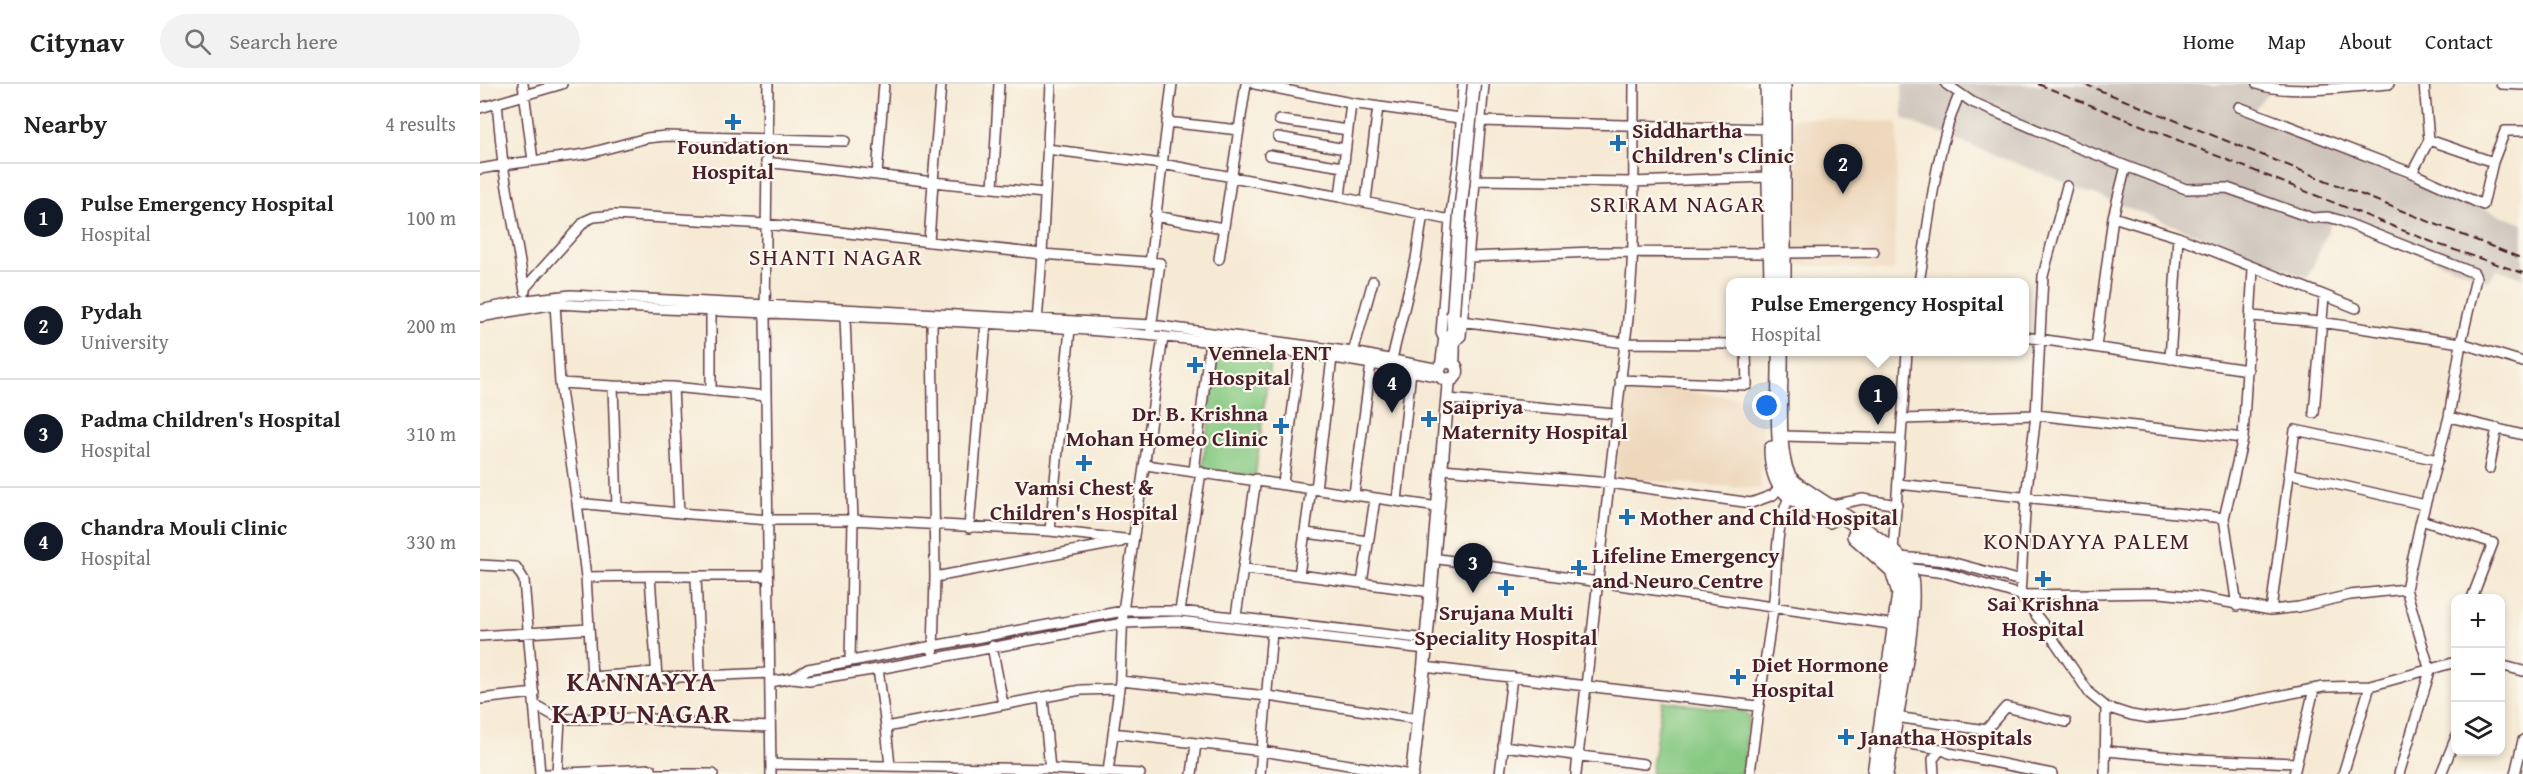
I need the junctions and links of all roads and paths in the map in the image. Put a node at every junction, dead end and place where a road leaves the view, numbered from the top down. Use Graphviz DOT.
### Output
graph roads {
  1 [pos="523,84"];
  2 [pos="563,84"];
  3 [pos="768,84"];
  4 [pos="884,84"];
  5 [pos="941,84"];
  6 [pos="999,84"];
  7 [pos="1051,84"];
  8 [pos="1172,84"];
  9 [pos="1246,84"];
  10 [pos="1255,84"];
  11 [pos="1464,84"];
  12 [pos="1474,84"];
  13 [pos="1484,84"];
  14 [pos="1634,84"];
  15 [pos="1765,84"];
  16 [pos="1775,84"];
  17 [pos="1786,84"];
  18 [pos="1946,84"];
  19 [pos="2257,84"];
  20 [pos="2389,84"];
  21 [pos="2424,84"];
  22 [pos="2501,84"];
  23 [pos="2523,84"];
  24 [pos="1959,94"];
  25 [pos="525,96"];
  26 [pos="497,103"];
  27 [pos="1351,103"];
  28 [pos="1378,107"];
  29 [pos="2239,107"];
  30 [pos="480,108"];
  31 [pos="1461,118"];
  32 [pos="1279,120"];
  33 [pos="1481,121"];
  34 [pos="1167,122"];
  35 [pos="1634,126"];
  36 [pos="1766,129"];
  37 [pos="1239,130"];
  38 [pos="1348,130"];
  39 [pos="2523,130"];
  40 [pos="1278,137"];
  41 [pos="2429,140"];
  42 [pos="767,141"];
  43 [pos="845,141"];
  44 [pos="1047,149"];
  45 [pos="1345,149"];
  46 [pos="1269,155"];
  47 [pos="533,161"];
  48 [pos="766,162"];
  49 [pos="2493,162"];
  50 [pos="1162,164"];
  51 [pos="503,165"];
  52 [pos="2127,166"];
  53 [pos="1343,167"];
  54 [pos="480,169"];
  55 [pos="2412,173"];
  56 [pos="877,175"];
  57 [pos="1233,176"];
  58 [pos="1767,177"];
  59 [pos="1474,180"];
  60 [pos="933,182"];
  61 [pos="1632,182"];
  62 [pos="2067,186"];
  63 [pos="993,188"];
  64 [pos="1044,193"];
  65 [pos="1340,196"];
  66 [pos="1366,200"];
  67 [pos="1423,213"];
  68 [pos="1155,216"];
  69 [pos="2113,217"];
  70 [pos="1450,220"];
  71 [pos="765,224"];
  72 [pos="1223,228"];
  73 [pos="2178,237"];
  74 [pos="929,242"];
  75 [pos="1768,252"];
  76 [pos="1874,252"];
  77 [pos="1635,253"];
  78 [pos="1042,254"];
  79 [pos="1786,254"];
  80 [pos="1467,257"];
  81 [pos="1219,259"];
  82 [pos="1150,262"];
  83 [pos="2253,269"];
  84 [pos="1768,278"];
  85 [pos="1777,278"];
  86 [pos="1786,278"];
  87 [pos="1920,278"];
  88 [pos="1372,281"];
  89 [pos="525,288"];
  90 [pos="2324,296"];
  91 [pos="528,304"];
  92 [pos="555,304"];
  93 [pos="2356,308"];
  94 [pos="480,310"];
  95 [pos="765,310"];
  96 [pos="711,312"];
  97 [pos="2252,316"];
  98 [pos="480,317"];
  99 [pos="845,317"];
  100 [pos="1457,318"];
  101 [pos="932,321"];
  102 [pos="1037,322"];
  103 [pos="2320,322"];
  104 [pos="986,323"];
  105 [pos="1070,328"];
  106 [pos="1151,330"];
  107 [pos="1163,337"];
  108 [pos="1451,338"];
  109 [pos="2029,338"];
  110 [pos="2039,339"];
  111 [pos="1210,341"];
  112 [pos="2461,342"];
  113 [pos="1625,343"];
  114 [pos="1726,344"];
  115 [pos="2096,347"];
  116 [pos="1300,353"];
  117 [pos="1746,356"];
  118 [pos="1773,356"];
  119 [pos="1780,356"];
  120 [pos="1907,356"];
  121 [pos="1352,357"];
  122 [pos="1332,358"];
  123 [pos="2170,358"];
  124 [pos="2523,362"];
  125 [pos="1371,364"];
  126 [pos="1391,364"];
  127 [pos="1411,370"];
  128 [pos="1445,370"];
  129 [pos="2248,370"];
  130 [pos="1620,380"];
  131 [pos="560,384"];
  132 [pos="613,386"];
  133 [pos="673,387"];
  134 [pos="711,391"];
  135 [pos="766,396"];
  136 [pos="1448,399"];
  137 [pos="2314,413"];
  138 [pos="1616,414"];
  139 [pos="2036,415"];
  140 [pos="2449,417"];
  141 [pos="1902,419"];
  142 [pos="2497,428"];
  143 [pos="2523,435"];
  144 [pos="1782,436"];
  145 [pos="2243,438"];
  146 [pos="1902,439"];
  147 [pos="2438,460"];
  148 [pos="1146,465"];
  149 [pos="1442,469"];
  150 [pos="2489,469"];
  151 [pos="1198,472"];
  152 [pos="2288,473"];
  153 [pos="1256,479"];
  154 [pos="1283,483"];
  155 [pos="1610,483"];
  156 [pos="1898,484"];
  157 [pos="1786,486"];
  158 [pos="1313,488"];
  159 [pos="1354,494"];
  160 [pos="2026,497"];
  161 [pos="1375,499"];
  162 [pos="1397,501"];
  163 [pos="577,502"];
  164 [pos="1897,505"];
  165 [pos="2425,505"];
  166 [pos="1827,506"];
  167 [pos="617,507"];
  168 [pos="1438,507"];
  169 [pos="679,513"];
  170 [pos="2224,518"];
  171 [pos="2421,519"];
  172 [pos="769,520"];
  173 [pos="853,520"];
  174 [pos="933,526"];
  175 [pos="969,528"];
  176 [pos="1050,531"];
  177 [pos="1306,533"];
  178 [pos="1133,540"];
  179 [pos="1368,541"];
  180 [pos="1432,558"];
  181 [pos="1898,562"];
  182 [pos="480,565"];
  183 [pos="1244,568"];
  184 [pos="1299,575"];
  185 [pos="650,576"];
  186 [pos="768,576"];
  187 [pos="586,577"];
  188 [pos="696,577"];
  189 [pos="935,577"];
  190 [pos="2021,580"];
  191 [pos="1362,583"];
  192 [pos="1597,583"];
  193 [pos="2406,589"];
  194 [pos="1430,592"];
  195 [pos="2474,594"];
  196 [pos="2020,595"];
  197 [pos="2237,606"];
  198 [pos="1773,607"];
  199 [pos="2271,610"];
  200 [pos="1123,611"];
  201 [pos="1180,611"];
  202 [pos="1236,616"];
  203 [pos="1123,623"];
  204 [pos="1898,625"];
  205 [pos="588,628"];
  206 [pos="1272,631"];
  207 [pos="527,632"];
  208 [pos="480,636"];
  209 [pos="1426,644"];
  210 [pos="932,646"];
  211 [pos="992,646"];
  212 [pos="933,658"];
  213 [pos="850,661"];
  214 [pos="2451,664"];
  215 [pos="2505,666"];
  216 [pos="1424,668"];
  217 [pos="878,669"];
  218 [pos="2430,671"];
  219 [pos="2523,671"];
  220 [pos="656,672"];
  221 [pos="700,675"];
  222 [pos="1512,677"];
  223 [pos="770,678"];
  224 [pos="793,678"];
  225 [pos="1119,685"];
  226 [pos="1587,685"];
  227 [pos="2370,686"];
  228 [pos="2314,689"];
  229 [pos="534,693"];
  230 [pos="1268,696"];
  231 [pos="1044,698"];
  232 [pos="480,699"];
  233 [pos="1003,704"];
  234 [pos="535,705"];
  235 [pos="1757,706"];
  236 [pos="2106,707"];
  237 [pos="1894,717"];
  238 [pos="560,719"];
  239 [pos="1418,719"];
  240 [pos="2066,722"];
  241 [pos="770,727"];
  242 [pos="886,727"];
  243 [pos="1113,733"];
  244 [pos="2523,740"];
  245 [pos="1891,741"];
  246 [pos="1196,744"];
  247 [pos="1503,746"];
  248 [pos="1941,749"];
  249 [pos="2451,749"];
  250 [pos="1262,751"];
  251 [pos="2107,751"];
  252 [pos="1578,755"];
  253 [pos="2296,763"];
  254 [pos="1644,764"];
  255 [pos="890,766"];
  256 [pos="771,769"];
  257 [pos="1050,769"];
  258 [pos="1108,772"];
  259 [pos="2030,772"];
  260 [pos="557,773"];
  261 [pos="1094,773"];
  262 [pos="540,774"];
  263 [pos="546,774"];
  264 [pos="713,774"];
  265 [pos="1140,774"];
  266 [pos="1192,774"];
  267 [pos="1260,774"];
  268 [pos="1405,774"];
  269 [pos="1412,774"];
  270 [pos="1500,774"];
  271 [pos="1576,774"];
  272 [pos="1750,774"];
  273 [pos="1875,774"];
  274 [pos="1886,774"];
  275 [pos="1934,774"];
  276 [pos="2052,774"];
  277 [pos="2105,774"];
  278 [pos="2294,774"];
  279 [pos="2343,774"];
  280 [pos="2399,774"];
  281 [pos="2441,774"];
  282 [pos="2515,774"];
  1 -- 25 [label="street"];
  2 -- 25 [label="street"];
  3 -- 42 [label="street"];
  4 -- 56 [label="street"];
  5 -- 60 [label="street"];
  6 -- 63 [label="street"];
  7 -- 44 [label="street"];
  8 -- 34 [label="street"];
  9 -- 37 [label="street"];
  10 -- 27 [label="street"];
  11 -- 31 [label="street"];
  12 -- 100 [label="main road, bridge"];
  13 -- 33 [label="street"];
  14 -- 35 [label="street"];
  15 -- 36 [label="street"];
  16 -- 85 [label="highway"];
  17 -- 79 [label="street"];
  18 -- 24 [label="street"];
  19 -- 20 [label="street"];
  21 -- 41 [label="street"];
  22 -- 23 [label="street"];
  24 -- 52 [label="street"];
  24 -- 87 [label="street"];
  25 -- 26 [label="street"];
  25 -- 47 [label="street"];
  26 -- 30 [label="street"];
  26 -- 51 [label="street"];
  27 -- 28 [label="street"];
  27 -- 38 [label="street"];
  28 -- 31 [label="street"];
  28 -- 66 [label="street"];
  29 -- 55 [label="street"];
  31 -- 33 [label="street"];
  31 -- 70 [label="street"];
  32 -- 38 [label="street"];
  33 -- 35 [label="street"];
  33 -- 59 [label="street"];
  34 -- 37 [label="street"];
  34 -- 50 [label="street"];
  35 -- 36 [label="street"];
  35 -- 61 [label="street"];
  36 -- 58 [label="street"];
  37 -- 57 [label="street"];
  38 -- 45 [label="street"];
  39 -- 49 [label="street"];
  40 -- 45 [label="street"];
  41 -- 49 [label="street"];
  41 -- 55 [label="street"];
  42 -- 43 [label="street"];
  42 -- 47 [label="street"];
  42 -- 48 [label="street"];
  44 -- 50 [label="street"];
  44 -- 64 [label="street"];
  45 -- 53 [label="street"];
  46 -- 53 [label="street"];
  47 -- 51 [label="street"];
  48 -- 56 [label="street"];
  48 -- 71 [label="street"];
  49 -- 55 [label="street"];
  50 -- 57 [label="street"];
  50 -- 68 [label="street"];
  51 -- 54 [label="street"];
  51 -- 89 [label="street"];
  52 -- 69 [label="street"];
  52 -- 112 [label="street"];
  53 -- 65 [label="street"];
  56 -- 60 [label="street"];
  57 -- 65 [label="street"];
  57 -- 72 [label="street"];
  58 -- 61 [label="street"];
  58 -- 75 [label="street"];
  59 -- 61 [label="street"];
  59 -- 80 [label="street"];
  60 -- 63 [label="street"];
  60 -- 74 [label="street"];
  61 -- 77 [label="street"];
  62 -- 110 [label="street"];
  63 -- 64 [label="street"];
  64 -- 78 [label="street"];
  65 -- 66 [label="street"];
  66 -- 67 [label="street"];
  67 -- 70 [label="street"];
  67 -- 126 [label="street"];
  68 -- 72 [label="street"];
  68 -- 82 [label="street"];
  69 -- 73 [label="street"];
  69 -- 115 [label="street"];
  70 -- 108 [label="street"];
  71 -- 74 [label="street"];
  71 -- 89 [label="street"];
  71 -- 95 [label="street"];
  72 -- 81 [label="street"];
  73 -- 83 [label="street"];
  73 -- 123 [label="street"];
  74 -- 78 [label="street"];
  75 -- 77 [label="street"];
  75 -- 84 [label="street"];
  76 -- 79 [label="street"];
  77 -- 80 [label="street"];
  77 -- 113 [label="street"];
  78 -- 82 [label="street"];
  78 -- 102 [label="street"];
  79 -- 86 [label="street"];
  80 -- 100 [label="street"];
  82 -- 106 [label="street"];
  83 -- 90 [label="street"];
  83 -- 97 [label="street"];
  88 -- 121 [label="street"];
  89 -- 91 [label="street"];
  90 -- 93 [label="street"];
  90 -- 103 [label="street"];
  91 -- 92 [label="street"];
  91 -- 94 [label="street"];
  91 -- 95 [label="street"];
  91 -- 98 [label="street"];
  92 -- 96 [label="street"];
  92 -- 131 [label="street"];
  95 -- 96 [label="street"];
  95 -- 99 [label="street"];
  95 -- 102 [label="street"];
  95 -- 135 [label="street"];
  96 -- 134 [label="street"];
  97 -- 103 [label="street"];
  97 -- 129 [label="street"];
  99 -- 101 [label="street"];
  99 -- 173 [label="street"];
  100 -- 108 [label="main road"];
  100 -- 113 [label="street"];
  101 -- 104 [label="street"];
  101 -- 174 [label="street"];
  102 -- 104 [label="street"];
  102 -- 105 [label="street"];
  102 -- 106 [label="street"];
  103 -- 112 [label="street"];
  103 -- 137 [label="street"];
  104 -- 175 [label="street"];
  105 -- 106 [label="street"];
  105 -- 176 [label="street"];
  106 -- 107 [label="street"];
  106 -- 121 [label="street"];
  107 -- 111 [label="street"];
  107 -- 148 [label="street"];
  108 -- 128 [label="main road"];
  109 -- 110 [label="street"];
  110 -- 115 [label="street"];
  110 -- 139 [label="street"];
  111 -- 116 [label="street"];
  111 -- 151 [label="street"];
  112 -- 124 [label="street"];
  112 -- 140 [label="street"];
  113 -- 114 [label="street"];
  113 -- 130 [label="street"];
  115 -- 123 [label="street"];
  116 -- 122 [label="street"];
  116 -- 154 [label="street"];
  117 -- 130 [label="street"];
  118 -- 157 [label="highway"];
  119 -- 144 [label="highway"];
  120 -- 141 [label="street"];
  121 -- 122 [label="street"];
  121 -- 125 [label="street"];
  121 -- 126 [label="street"];
  122 -- 158 [label="street"];
  123 -- 129 [label="street"];
  125 -- 126 [label="street"];
  125 -- 159 [label="street"];
  126 -- 127 [label="street"];
  126 -- 128 [label="street"];
  127 -- 128 [label="street"];
  127 -- 162 [label="street"];
  128 -- 136 [label="main road"];
  129 -- 145 [label="street"];
  130 -- 138 [label="street"];
  131 -- 132 [label="street"];
  131 -- 163 [label="street"];
  132 -- 133 [label="street"];
  132 -- 167 [label="street"];
  133 -- 134 [label="street"];
  133 -- 169 [label="street"];
  134 -- 135 [label="street"];
  135 -- 172 [label="street"];
  136 -- 138 [label="street"];
  136 -- 149 [label="main road"];
  138 -- 155 [label="street"];
  139 -- 141 [label="street"];
  139 -- 145 [label="street"];
  139 -- 160 [label="street"];
  140 -- 142 [label="street"];
  140 -- 147 [label="street"];
  141 -- 146 [label="street"];
  142 -- 143 [label="street"];
  142 -- 150 [label="street"];
  144 -- 146 [label="street"];
  144 -- 157 [label="highway"];
  145 -- 170 [label="street"];
  146 -- 156 [label="street"];
  147 -- 152 [label="street"];
  147 -- 165 [label="street"];
  148 -- 151 [label="street"];
  148 -- 178 [label="street"];
  149 -- 155 [label="street"];
  149 -- 168 [label="main road"];
  151 -- 153 [label="street"];
  151 -- 201 [label="street"];
  152 -- 165 [label="street"];
  152 -- 199 [label="street"];
  153 -- 154 [label="street"];
  153 -- 183 [label="street"];
  154 -- 158 [label="street"];
  155 -- 157 [label="street"];
  155 -- 192 [label="street"];
  156 -- 160 [label="street"];
  156 -- 164 [label="street"];
  157 -- 166 [label="highway"];
  157 -- 181 [label="highway"];
  157 -- 198 [label="street"];
  158 -- 159 [label="street"];
  158 -- 177 [label="street"];
  159 -- 161 [label="street"];
  160 -- 170 [label="street"];
  160 -- 190 [label="street"];
  161 -- 162 [label="street"];
  161 -- 179 [label="street"];
  162 -- 168 [label="street"];
  163 -- 167 [label="street"];
  163 -- 187 [label="street"];
  164 -- 166 [label="street"];
  164 -- 181 [label="street"];
  165 -- 171 [label="street"];
  166 -- 181 [label="highway"];
  167 -- 169 [label="street"];
  168 -- 180 [label="main road"];
  169 -- 172 [label="street"];
  170 -- 197 [label="street"];
  171 -- 193 [label="street"];
  171 -- 195 [label="street"];
  172 -- 173 [label="street"];
  172 -- 186 [label="street"];
  173 -- 174 [label="street"];
  173 -- 213 [label="street"];
  174 -- 175 [label="street"];
  174 -- 189 [label="street"];
  175 -- 176 [label="street"];
  176 -- 178 [label="street"];
  177 -- 179 [label="street"];
  177 -- 184 [label="street"];
  178 -- 189 [label="street"];
  178 -- 200 [label="street"];
  179 -- 191 [label="street"];
  180 -- 192 [label="street"];
  180 -- 194 [label="main road"];
  181 -- 190 [label="street"];
  181 -- 196 [label="street"];
  181 -- 204 [label="highway"];
  181 -- 237 [label="highway"];
  182 -- 207 [label="street"];
  183 -- 184 [label="street"];
  183 -- 202 [label="street"];
  184 -- 191 [label="street"];
  185 -- 187 [label="street"];
  185 -- 188 [label="street"];
  185 -- 220 [label="street"];
  186 -- 188 [label="street"];
  186 -- 223 [label="street"];
  187 -- 205 [label="street"];
  188 -- 221 [label="street"];
  189 -- 210 [label="street"];
  190 -- 196 [label="street"];
  191 -- 194 [label="street"];
  192 -- 198 [label="street"];
  192 -- 226 [label="street"];
  193 -- 199 [label="street"];
  193 -- 218 [label="street"];
  194 -- 209 [label="main road"];
  196 -- 197 [label="street"];
  196 -- 236 [label="street"];
  197 -- 199 [label="street"];
  198 -- 204 [label="street"];
  198 -- 235 [label="street"];
  200 -- 201 [label="street"];
  200 -- 203 [label="street"];
  200 -- 210 [label="street"];
  201 -- 202 [label="street"];
  202 -- 209 [label="street"];
  203 -- 206 [label="street"];
  203 -- 211 [label="street"];
  203 -- 225 [label="street"];
  204 -- 273 [label="highway"];
  205 -- 207 [label="street"];
  205 -- 220 [label="street"];
  206 -- 209 [label="street"];
  206 -- 230 [label="street"];
  207 -- 208 [label="street"];
  207 -- 229 [label="street"];
  209 -- 216 [label="main road"];
  210 -- 212 [label="street"];
  210 -- 213 [label="street"];
  211 -- 212 [label="street"];
  211 -- 233 [label="street"];
  212 -- 217 [label="street"];
  213 -- 224 [label="street"];
  214 -- 218 [label="street"];
  215 -- 219 [label="street"];
  216 -- 222 [label="street"];
  216 -- 239 [label="main road"];
  217 -- 224 [label="street"];
  217 -- 242 [label="street"];
  218 -- 227 [label="street"];
  218 -- 280 [label="street"];
  220 -- 221 [label="street"];
  221 -- 223 [label="street"];
  222 -- 226 [label="street"];
  222 -- 247 [label="street"];
  223 -- 224 [label="street"];
  223 -- 241 [label="street"];
  225 -- 230 [label="street"];
  225 -- 231 [label="street"];
  225 -- 243 [label="street"];
  226 -- 235 [label="street"];
  226 -- 252 [label="street"];
  227 -- 228 [label="street"];
  227 -- 279 [label="street"];
  228 -- 236 [label="street"];
  228 -- 253 [label="street"];
  229 -- 232 [label="street"];
  229 -- 234 [label="street"];
  230 -- 239 [label="street"];
  230 -- 250 [label="street"];
  231 -- 233 [label="street"];
  231 -- 257 [label="street"];
  233 -- 242 [label="street"];
  234 -- 238 [label="street"];
  234 -- 262 [label="street"];
  235 -- 272 [label="street"];
  236 -- 251 [label="street"];
  237 -- 240 [label="street"];
  237 -- 245 [label="highway"];
  238 -- 241 [label="street"];
  238 -- 260 [label="street"];
  239 -- 269 [label="main road"];
  241 -- 256 [label="street"];
  242 -- 255 [label="street"];
  243 -- 246 [label="street"];
  243 -- 258 [label="street"];
  244 -- 282 [label="street"];
  245 -- 248 [label="street"];
  245 -- 274 [label="highway"];
  246 -- 250 [label="street"];
  246 -- 266 [label="street"];
  247 -- 252 [label="street"];
  247 -- 270 [label="street"];
  248 -- 259 [label="street"];
  248 -- 275 [label="street"];
  249 -- 281 [label="street"];
  250 -- 267 [label="street"];
  250 -- 268 [label="street"];
  251 -- 253 [label="street"];
  251 -- 277 [label="street"];
  252 -- 254 [label="street"];
  252 -- 271 [label="street"];
  253 -- 278 [label="street"];
  255 -- 256 [label="street"];
  255 -- 257 [label="street"];
  257 -- 261 [label="street"];
  258 -- 261 [label="street"];
  258 -- 265 [label="street"];
  259 -- 276 [label="street"];
  260 -- 263 [label="street"];
  260 -- 264 [label="street"];
}
